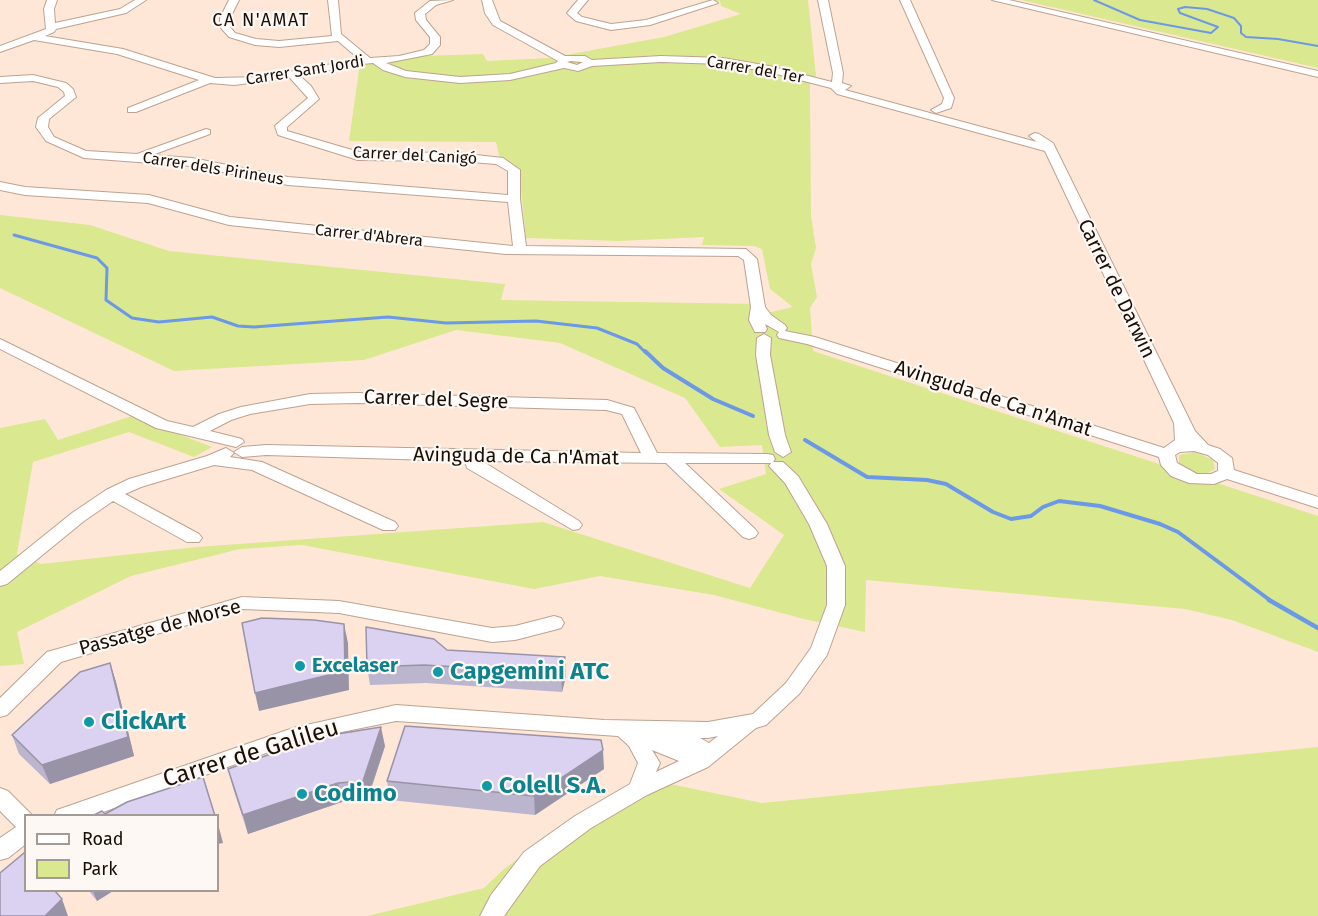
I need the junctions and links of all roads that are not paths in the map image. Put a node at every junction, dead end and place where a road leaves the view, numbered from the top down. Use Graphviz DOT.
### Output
graph roads {
  1 [pos="52,0"];
  2 [pos="141,0"];
  3 [pos="234,0"];
  4 [pos="333,0"];
  5 [pos="448,0"];
  6 [pos="487,0"];
  7 [pos="583,0"];
  8 [pos="823,0"];
  9 [pos="904,0"];
  10 [pos="997,0"];
  11 [pos="713,3"];
  12 [pos="51,27"];
  13 [pos="36,37"];
  14 [pos="340,38"];
  15 [pos="0,49"];
  16 [pos="372,60"];
  17 [pos="563,63"];
  18 [pos="292,74"];
  19 [pos="1318,74"];
  20 [pos="0,80"];
  21 [pos="209,80"];
  22 [pos="844,87"];
  23 [pos="132,110"];
  24 [pos="936,110"];
  25 [pos="206,132"];
  26 [pos="1030,139"];
  27 [pos="139,157"];
  28 [pos="0,186"];
  29 [pos="514,199"];
  30 [pos="520,250"];
  31 [pos="771,336"];
  32 [pos="0,343"];
  33 [pos="1182,423"];
  34 [pos="195,433"];
  35 [pos="1201,447"];
  36 [pos="1172,450"];
  37 [pos="237,451"];
  38 [pos="474,456"];
  39 [pos="780,458"];
  40 [pos="652,459"];
  41 [pos="672,460"];
  42 [pos="1226,472"];
  43 [pos="112,494"];
  44 [pos="1318,503"];
  45 [pos="573,525"];
  46 [pos="389,526"];
  47 [pos="749,533"];
  48 [pos="193,538"];
  49 [pos="0,580"];
  50 [pos="554,623"];
  51 [pos="0,710"];
  52 [pos="750,722"];
  53 [pos="621,729"];
  54 [pos="659,729"];
  55 [pos="705,757"];
  56 [pos="639,789"];
  57 [pos="0,797"];
  58 [pos="71,814"];
  59 [pos="24,821"];
  60 [pos="24,833"];
  61 [pos="0,851"];
  62 [pos="492,916"];
  1 -- 12 [label="street"];
  2 -- 12 [label="street"];
  3 -- 14 [label="street"];
  4 -- 14 [label="street"];
  5 -- 16 [label="street, Carrer Sant Jordi"];
  6 -- 17 [label="street"];
  7 -- 11 [label="street"];
  8 -- 22 [label="street"];
  9 -- 24 [label="street"];
  10 -- 19 [label="street"];
  12 -- 13 [label="street"];
  13 -- 15 [label="street"];
  13 -- 21 [label="street, Carrer Sant Jordi"];
  14 -- 16 [label="street, Carrer del Ter"];
  16 -- 17 [label="street, Carrer del Ter"];
  16 -- 18 [label="street, Carrer Sant Jordi"];
  17 -- 22 [label="street, Carrer del Ter"];
  18 -- 21 [label="street, Carrer Sant Jordi"];
  18 -- 29 [label="street, Carrer del Canigó"];
  20 -- 27 [label="street, Carrer dels Pirineus"];
  21 -- 23 [label="street"];
  22 -- 24 [label="street"];
  22 -- 26 [label="street"];
  24 -- 26 [label="street"];
  25 -- 27 [label="street"];
  26 -- 33 [label="street, Carrer de Darwin"];
  27 -- 29 [label="street, Carrer dels Pirineus"];
  28 -- 30 [label="street, Carrer d'Abrera"];
  29 -- 30 [label="street, Carrer del Canigó"];
  30 -- 31 [label="street, Carrer d'Abrera"];
  31 -- 36 [label="street, Avinguda de Ca n'Amat"];
  31 -- 39 [label="street"];
  32 -- 34 [label="street, Avinguda de Ca n'Amat"];
  33 -- 35 [label="street, Carrer de Darwin"];
  33 -- 36 [label="street"];
  34 -- 37 [label="street, Avinguda de Ca n'Amat"];
  34 -- 40 [label="street, Carrer del Segre"];
  35 -- 36 [label="street"];
  35 -- 42 [label="street"];
  36 -- 42 [label="street"];
  37 -- 38 [label="street, Avinguda de Ca n'Amat"];
  37 -- 43 [label="street"];
  37 -- 46 [label="street"];
  38 -- 40 [label="street, Avinguda de Ca n'Amat"];
  38 -- 45 [label="street"];
  39 -- 41 [label="street, Avinguda de Ca n'Amat"];
  39 -- 52 [label="street"];
  40 -- 41 [label="street, Avinguda de Ca n'Amat"];
  41 -- 47 [label="street"];
  42 -- 44 [label="street"];
  43 -- 48 [label="street"];
  43 -- 49 [label="street"];
  50 -- 51 [label="street, Passatge de Morse"];
  52 -- 54 [label="street, Carrer de Galileu"];
  52 -- 55 [label="street"];
  53 -- 54 [label="street, Carrer de Galileu"];
  53 -- 55 [label="street, Carrer de Galileu"];
  53 -- 56 [label="street"];
  53 -- 58 [label="street, Carrer de Galileu"];
  54 -- 55 [label="street, Carrer de Galileu"];
  55 -- 56 [label="street"];
  56 -- 62 [label="street"];
  57 -- 59 [label="street"];
  60 -- 61 [label="street"];
}
